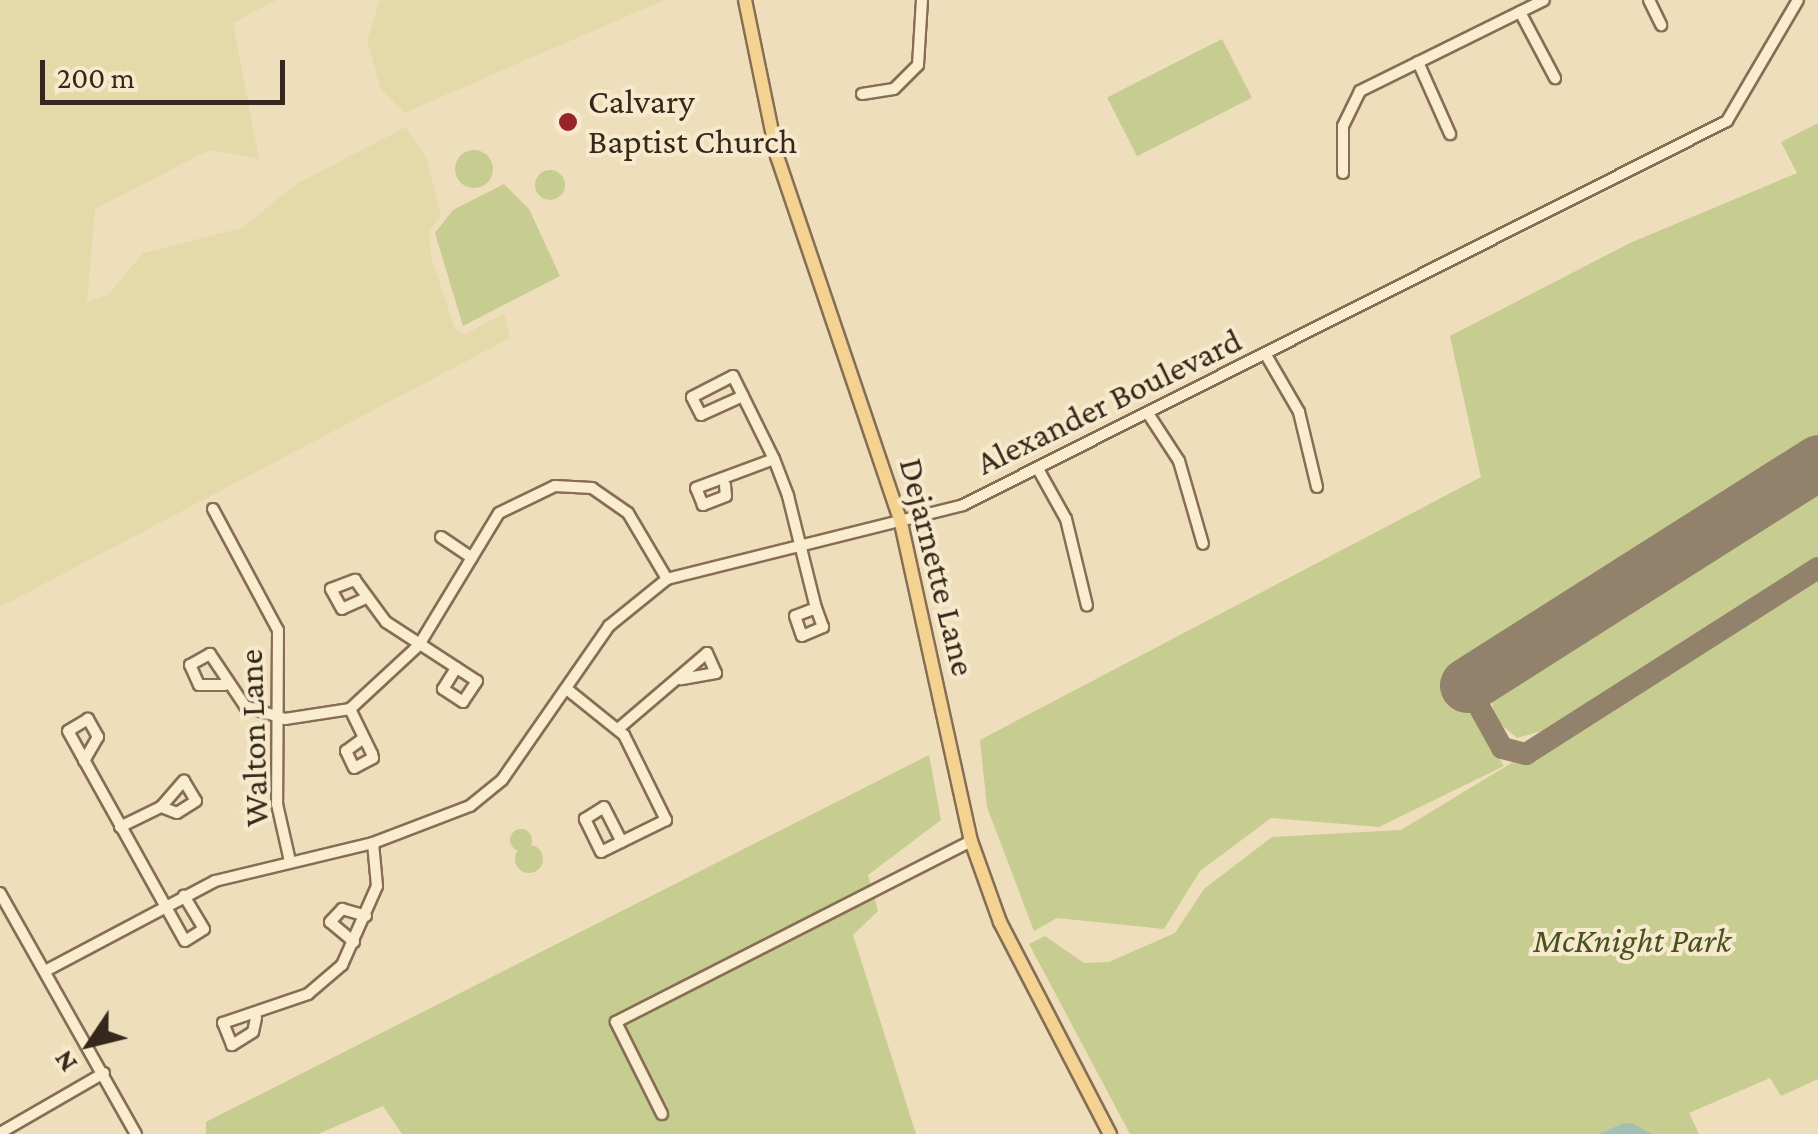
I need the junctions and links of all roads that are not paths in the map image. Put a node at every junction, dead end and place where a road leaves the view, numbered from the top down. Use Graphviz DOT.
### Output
graph roads {
  1 [pos="744,0"];
  2 [pos="922,0"];
  3 [pos="1544,0"];
  4 [pos="1649,0"];
  5 [pos="1798,0"];
  6 [pos="1520,12"];
  7 [pos="1661,25"];
  8 [pos="1418,62"];
  9 [pos="1555,78"];
  10 [pos="862,94"];
  11 [pos="1450,134"];
  12 [pos="1343,172"];
  13 [pos="1266,354"];
  14 [pos="742,396"];
  15 [pos="1149,415"];
  16 [pos="774,459"];
  17 [pos="1038,469"];
  18 [pos="724,485"];
  19 [pos="1317,487"];
  20 [pos="213,509"];
  21 [pos="901,523"];
  22 [pos="441,537"];
  23 [pos="1203,544"];
  24 [pos="798,547"];
  25 [pos="472,558"];
  26 [pos="667,579"];
  27 [pos="364,599"];
  28 [pos="1087,606"];
  29 [pos="816,608"];
  30 [pos="419,645"];
  31 [pos="456,668"];
  32 [pos="681,679"];
  33 [pos="225,685"];
  34 [pos="568,690"];
  35 [pos="350,708"];
  36 [pos="282,718"];
  37 [pos="618,730"];
  38 [pos="364,738"];
  39 [pos="84,761"];
  40 [pos="161,807"];
  41 [pos="120,827"];
  42 [pos="972,841"];
  43 [pos="622,842"];
  44 [pos="373,843"];
  45 [pos="290,861"];
  46 [pos="0,893"];
  47 [pos="184,896"];
  48 [pos="165,906"];
  49 [pos="366,916"];
  50 [pos="354,942"];
  51 [pos="49,969"];
  52 [pos="256,1018"];
  53 [pos="104,1073"];
  54 [pos="662,1114"];
  55 [pos="0,1133"];
  56 [pos="136,1134"];
  57 [pos="1110,1134"];
  1 -- 21 [label="main road, Dejarnette Lane"];
  2 -- 10 [label="street"];
  3 -- 6 [label="street"];
  4 -- 7 [label="street"];
  5 -- 13 [label="street, Alexander Boulevard"];
  6 -- 8 [label="street"];
  6 -- 9 [label="street"];
  8 -- 11 [label="street"];
  8 -- 12 [label="street"];
  13 -- 15 [label="street, Alexander Boulevard"];
  13 -- 19 [label="street"];
  14 -- 14 [label="street"];
  14 -- 16 [label="street"];
  15 -- 17 [label="street, Alexander Boulevard"];
  15 -- 23 [label="street"];
  16 -- 18 [label="street"];
  16 -- 24 [label="street"];
  17 -- 21 [label="street, Alexander Boulevard"];
  17 -- 28 [label="street"];
  20 -- 36 [label="street, Walton Lane"];
  21 -- 24 [label="street, Alexander Boulevard"];
  21 -- 42 [label="main road, Dejarnette Lane"];
  22 -- 25 [label="street"];
  24 -- 26 [label="street, Alexander Boulevard"];
  24 -- 29 [label="street"];
  25 -- 26 [label="street"];
  25 -- 30 [label="street"];
  26 -- 34 [label="street, Alexander Boulevard"];
  27 -- 30 [label="street"];
  30 -- 31 [label="street"];
  30 -- 35 [label="street"];
  32 -- 37 [label="street"];
  33 -- 36 [label="street"];
  34 -- 37 [label="street"];
  34 -- 44 [label="street, Alexander Boulevard"];
  35 -- 36 [label="street"];
  35 -- 38 [label="street"];
  36 -- 45 [label="street, Walton Lane"];
  37 -- 43 [label="street"];
  39 -- 41 [label="street"];
  40 -- 41 [label="street"];
  41 -- 48 [label="street"];
  42 -- 54 [label="street"];
  42 -- 57 [label="main road, Dejarnette Lane"];
  44 -- 45 [label="street, Alexander Boulevard"];
  44 -- 49 [label="street"];
  45 -- 47 [label="street, Alexander Boulevard"];
  46 -- 51 [label="street"];
  47 -- 48 [label="street, Alexander Boulevard"];
  47 -- 48 [label="street"];
  48 -- 51 [label="street, Alexander Boulevard"];
  49 -- 50 [label="street"];
  49 -- 50 [label="street"];
  50 -- 52 [label="street"];
  51 -- 53 [label="street"];
  53 -- 55 [label="street"];
  53 -- 56 [label="street"];
}
